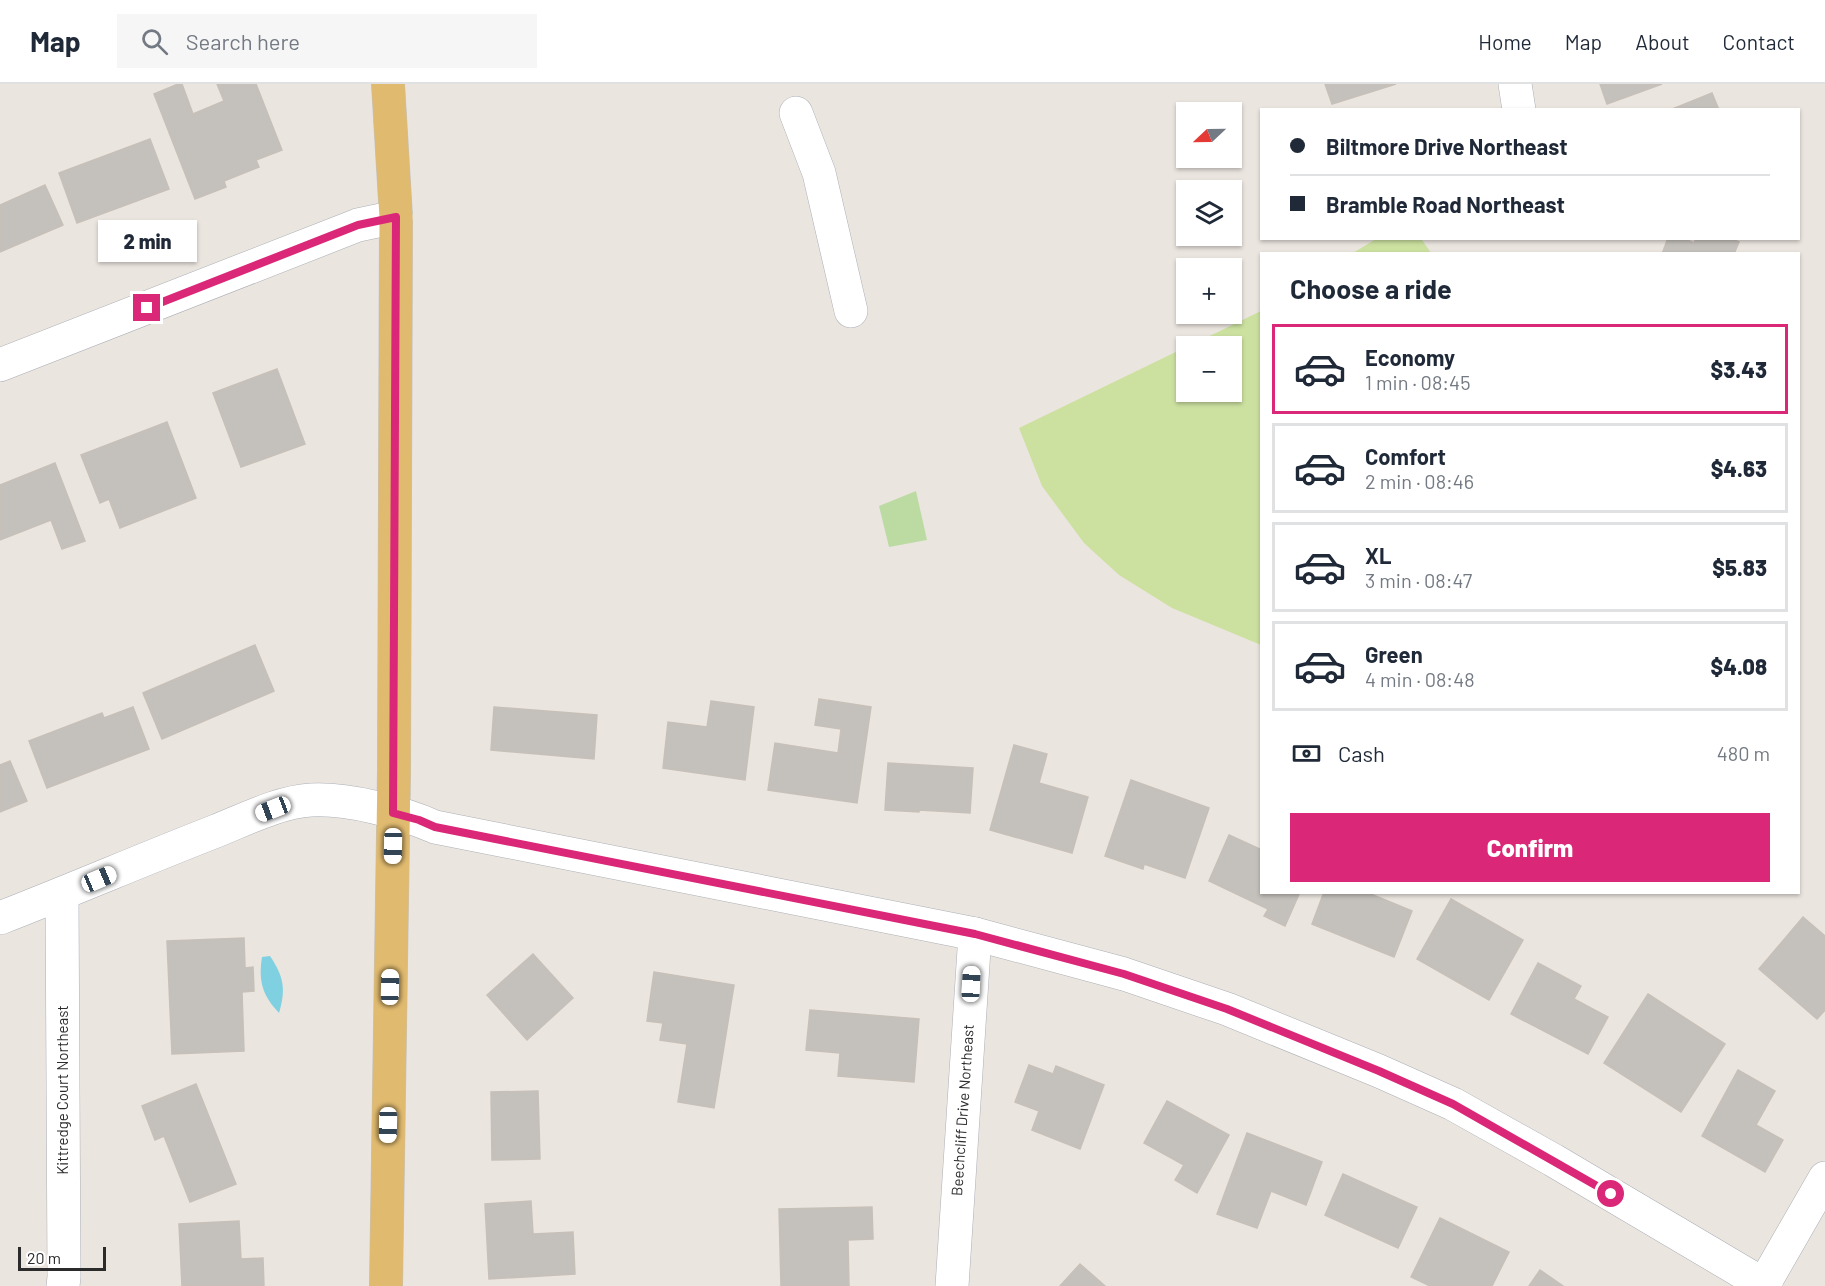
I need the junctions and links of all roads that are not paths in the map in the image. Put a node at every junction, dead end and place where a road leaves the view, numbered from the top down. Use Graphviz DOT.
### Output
graph roads {
  1 [pos="388,84"];
  2 [pos="1515,84"];
  3 [pos="1520,108"];
  4 [pos="796,113"];
  5 [pos="396,217"];
  6 [pos="851,310"];
  7 [pos="0,365"];
  8 [pos="393,813"];
  9 [pos="62,894"];
  10 [pos="0,918"];
  11 [pos="975,934"];
  12 [pos="1825,1178"];
  13 [pos="1765,1285"];
  14 [pos="63,1286"];
  15 [pos="386,1286"];
  16 [pos="952,1286"];
  1 -- 5 [label="main road"];
  2 -- 3 [label="street"];
  4 -- 6 [label="street"];
  5 -- 7 [label="street"];
  5 -- 8 [label="main road"];
  8 -- 9 [label="street"];
  8 -- 11 [label="street"];
  8 -- 15 [label="main road"];
  9 -- 10 [label="street"];
  9 -- 14 [label="street, Kittredge Court Northeast"];
  11 -- 13 [label="street"];
  11 -- 16 [label="street, Beechcliff Drive Northeast"];
  12 -- 13 [label="street"];
}
